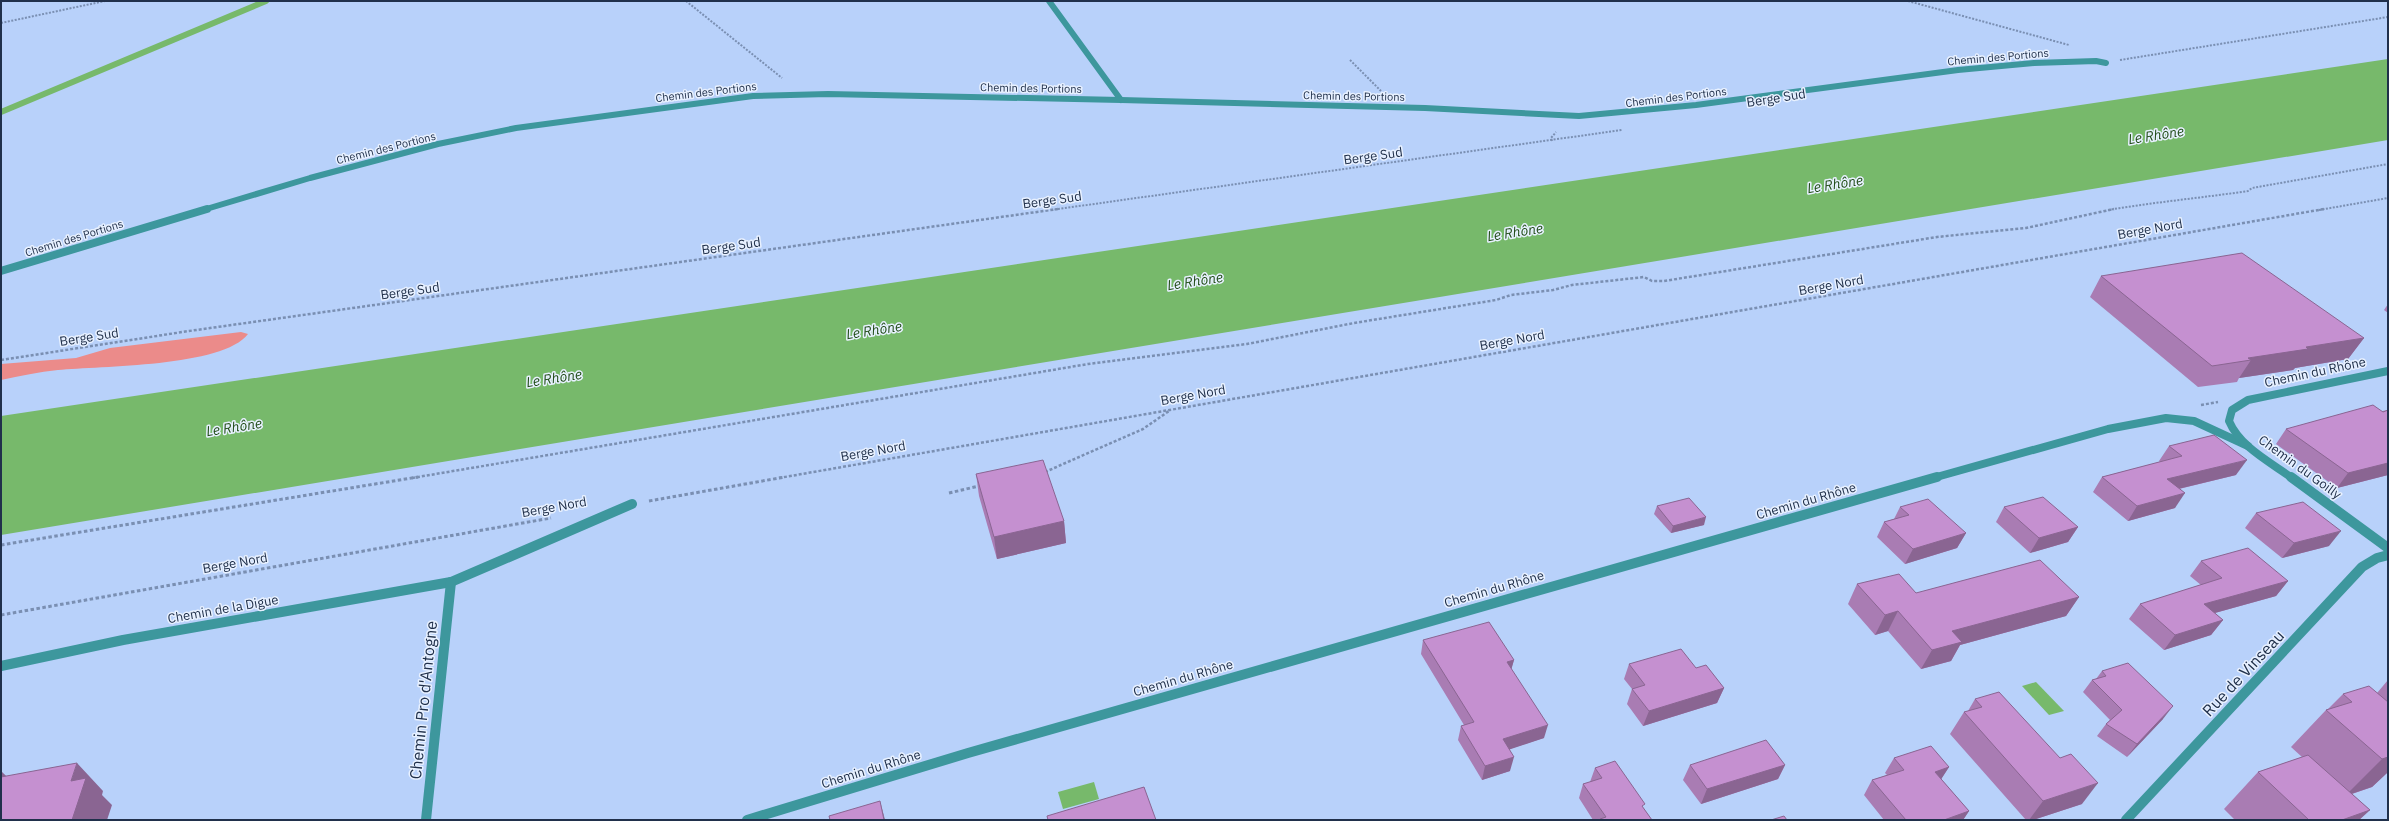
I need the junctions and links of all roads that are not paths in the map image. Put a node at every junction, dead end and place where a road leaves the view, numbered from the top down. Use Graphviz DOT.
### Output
graph roads {
  1 [pos="1049,1"];
  2 [pos="2106,63"];
  3 [pos="1121,100"];
  4 [pos="1,271"];
  5 [pos="2388,371"];
  6 [pos="2248,400"];
  7 [pos="2248,446"];
  8 [pos="632,504"];
  9 [pos="2388,548"];
  10 [pos="2388,555"];
  11 [pos="451,582"];
  12 [pos="1,666"];
  13 [pos="426,820"];
  14 [pos="747,820"];
  15 [pos="2126,820"];
  1 -- 3 [label="street"];
  2 -- 3 [label="street, Chemin des Portions"];
  3 -- 4 [label="street, Chemin des Portions"];
  5 -- 6 [label="street, Chemin du Rhône"];
  6 -- 7 [label="street, Chemin du Goilly"];
  7 -- 9 [label="street, Chemin du Goilly"];
  7 -- 14 [label="street, Chemin du Rhône"];
  8 -- 11 [label="street, Chemin de la Digue"];
  10 -- 15 [label="street, Rue de Vinseau"];
  11 -- 12 [label="street, Chemin de la Digue"];
  11 -- 13 [label="street, Chemin Pro d'Antogne"];
}
